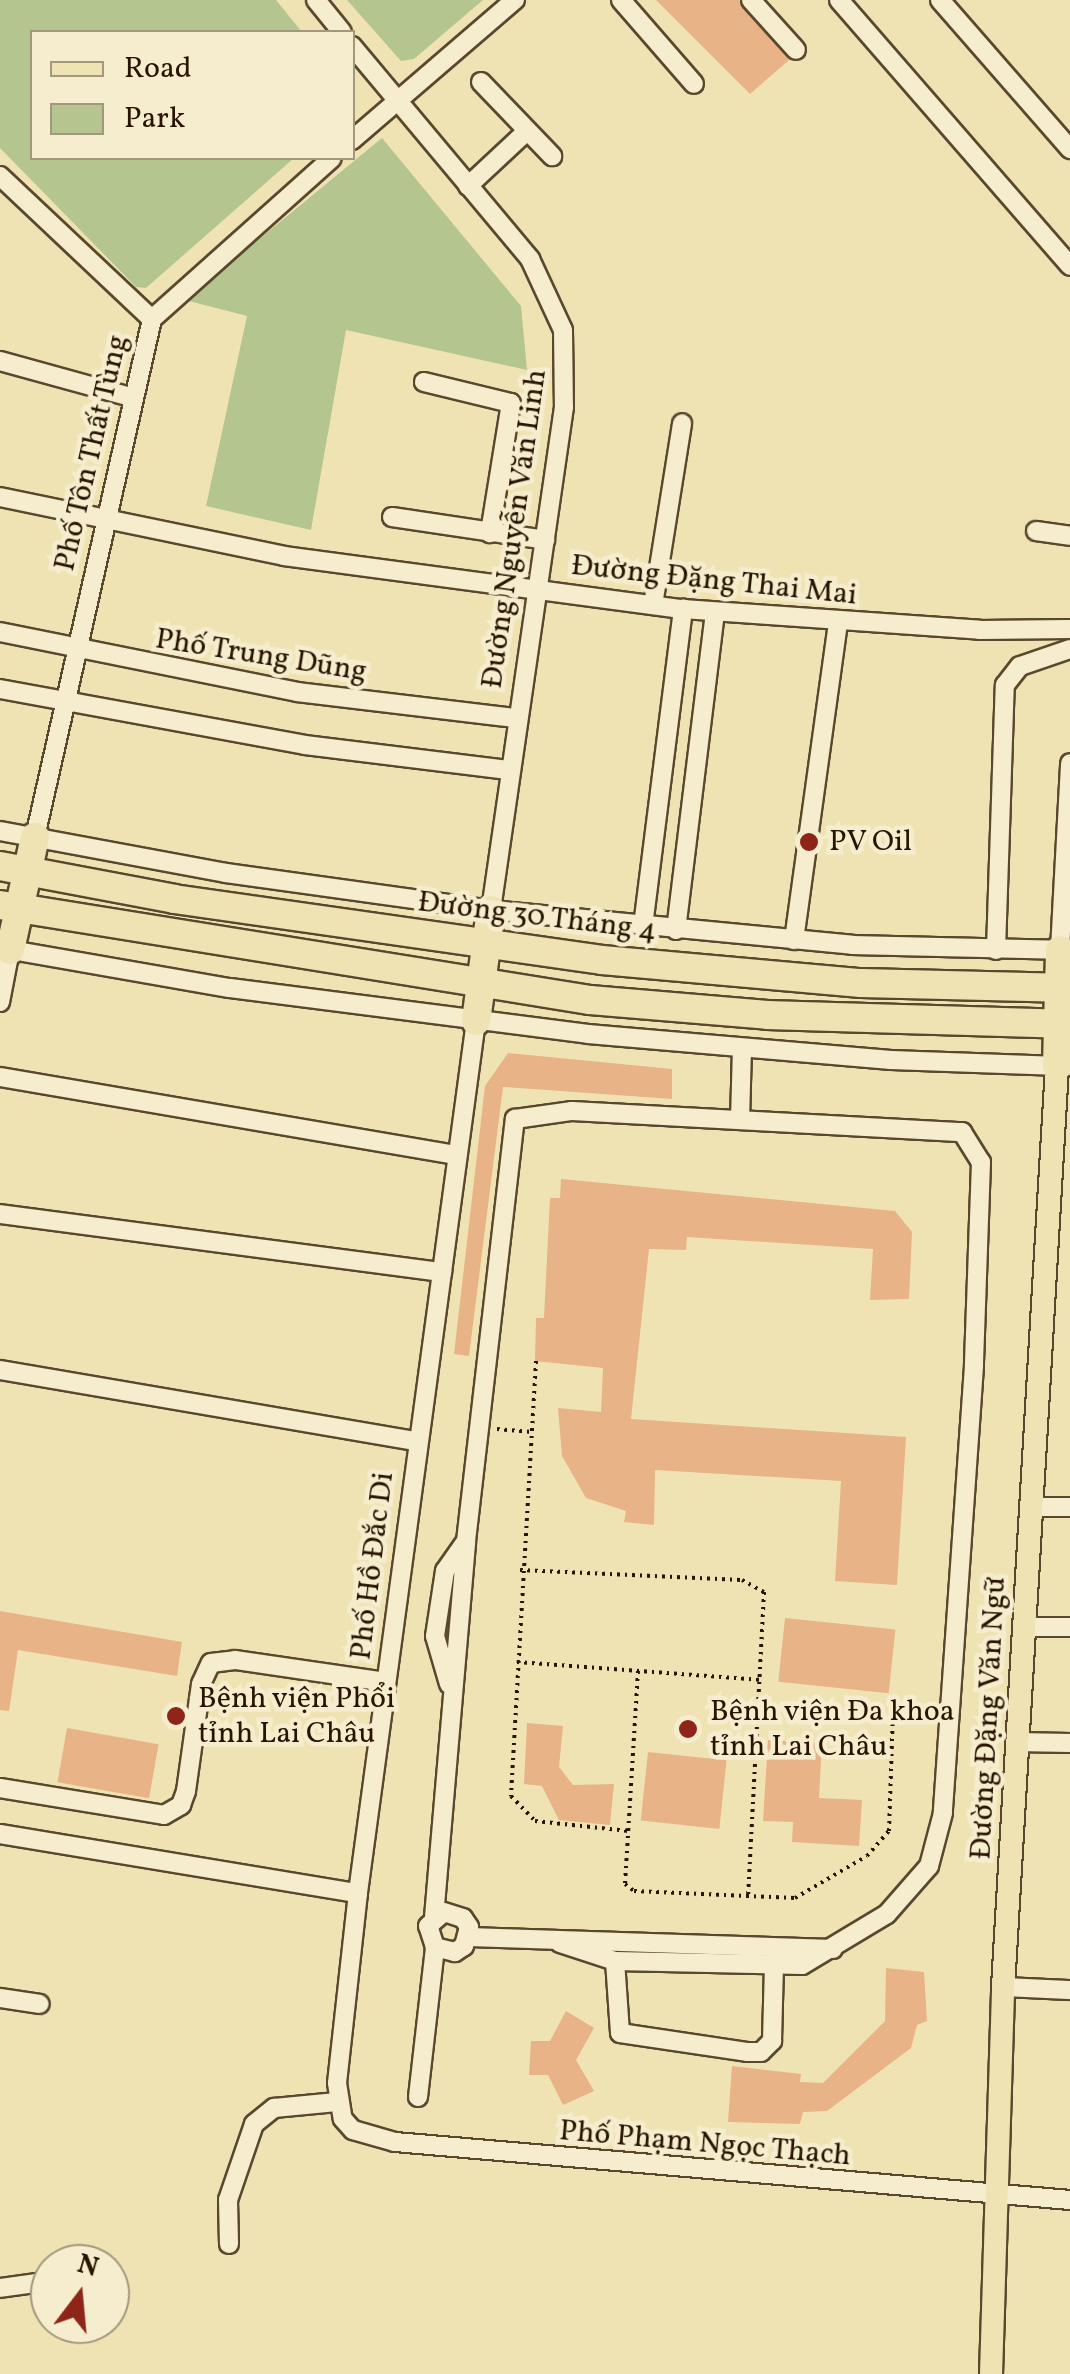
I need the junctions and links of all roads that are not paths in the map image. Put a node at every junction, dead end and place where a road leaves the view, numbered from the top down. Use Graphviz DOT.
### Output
graph roads {
  1 [pos="316,0"];
  2 [pos="515,0"];
  3 [pos="621,0"];
  4 [pos="751,0"];
  5 [pos="839,0"];
  6 [pos="949,3"];
  7 [pos="340,30"];
  8 [pos="355,50"];
  9 [pos="796,50"];
  10 [pos="481,82"];
  11 [pos="694,84"];
  12 [pos="397,103"];
  13 [pos="526,131"];
  14 [pos="355,138"];
  15 [pos="1070,150"];
  16 [pos="552,156"];
  17 [pos="330,160"];
  18 [pos="0,176"];
  19 [pos="468,186"];
  20 [pos="1070,266"];
  21 [pos="152,318"];
  22 [pos="0,362"];
  23 [pos="424,382"];
  24 [pos="131,397"];
  25 [pos="682,423"];
  26 [pos="0,497"];
  27 [pos="392,516"];
  28 [pos="104,520"];
  29 [pos="1036,531"];
  30 [pos="490,533"];
  31 [pos="1070,536"];
  32 [pos="544,540"];
  33 [pos="536,590"];
  34 [pos="654,605"];
  35 [pos="684,609"];
  36 [pos="715,612"];
  37 [pos="838,622"];
  38 [pos="1070,629"];
  39 [pos="0,632"];
  40 [pos="1070,649"];
  41 [pos="75,650"];
  42 [pos="0,688"];
  43 [pos="64,702"];
  44 [pos="516,718"];
  45 [pos="1070,763"];
  46 [pos="508,770"];
  47 [pos="0,830"];
  48 [pos="35,837"];
  49 [pos="0,866"];
  50 [pos="28,872"];
  51 [pos="10,907"];
  52 [pos="492,910"];
  53 [pos="643,926"];
  54 [pos="676,930"];
  55 [pos="794,940"];
  56 [pos="487,945"];
  57 [pos="5,949"];
  58 [pos="996,950"];
  59 [pos="1065,950"];
  60 [pos="482,984"];
  61 [pos="1065,988"];
  62 [pos="0,1002"];
  63 [pos="476,1020"];
  64 [pos="1064,1024"];
  65 [pos="742,1049"];
  66 [pos="1063,1066"];
  67 [pos="0,1076"];
  68 [pos="740,1120"];
  69 [pos="456,1155"];
  70 [pos="0,1214"];
  71 [pos="442,1272"];
  72 [pos="0,1370"];
  73 [pos="417,1441"];
  74 [pos="1033,1506"];
  75 [pos="1070,1507"];
  76 [pos="1024,1627"];
  77 [pos="1070,1627"];
  78 [pos="385,1682"];
  79 [pos="1016,1742"];
  80 [pos="1070,1743"];
  81 [pos="0,1788"];
  82 [pos="0,1834"];
  83 [pos="358,1893"];
  84 [pos="434,1917"];
  85 [pos="468,1937"];
  86 [pos="560,1943"];
  87 [pos="435,1947"];
  88 [pos="836,1949"];
  89 [pos="615,1961"];
  90 [pos="774,1967"];
  91 [pos="1003,1987"];
  92 [pos="1070,1990"];
  93 [pos="0,1998"];
  94 [pos="40,2004"];
  95 [pos="418,2097"];
  96 [pos="340,2110"];
  97 [pos="994,2195"];
  98 [pos="1070,2200"];
  99 [pos="229,2244"];
  100 [pos="30,2284"];
  101 [pos="0,2288"];
  102 [pos="991,2374"];
  1 -- 7 [label="street"];
  2 -- 12 [label="street"];
  3 -- 11 [label="street"];
  4 -- 9 [label="street"];
  5 -- 20 [label="street"];
  6 -- 15 [label="street"];
  8 -- 12 [label="street, Đường Nguyễn Văn Linh"];
  10 -- 13 [label="street"];
  12 -- 14 [label="street"];
  12 -- 19 [label="street, Đường Nguyễn Văn Linh"];
  13 -- 16 [label="street"];
  13 -- 19 [label="street"];
  17 -- 21 [label="street, Phố Tôn Thất Tùng"];
  18 -- 21 [label="street"];
  19 -- 32 [label="street, Đường Nguyễn Văn Linh"];
  21 -- 24 [label="street, Phố Tôn Thất Tùng"];
  22 -- 24 [label="street"];
  23 -- 30 [label="street"];
  24 -- 28 [label="street, Phố Tôn Thất Tùng"];
  25 -- 34 [label="street"];
  26 -- 28 [label="street, Đường Đặng Thai Mai"];
  27 -- 30 [label="street"];
  28 -- 33 [label="street, Đường Đặng Thai Mai"];
  28 -- 41 [label="street, Phố Tôn Thất Tùng"];
  29 -- 31 [label="street"];
  30 -- 32 [label="street"];
  32 -- 33 [label="street, Đường Nguyễn Văn Linh"];
  33 -- 34 [label="street, Đường Đặng Thai Mai"];
  33 -- 44 [label="street, Đường Nguyễn Văn Linh"];
  34 -- 35 [label="street, Đường Đặng Thai Mai"];
  35 -- 36 [label="street, Đường Đặng Thai Mai"];
  35 -- 53 [label="street"];
  36 -- 37 [label="street, Đường Đặng Thai Mai"];
  36 -- 54 [label="street"];
  37 -- 38 [label="street, Đường Đặng Thai Mai"];
  37 -- 55 [label="street"];
  39 -- 41 [label="street, Phố Trung Dũng"];
  40 -- 58 [label="street"];
  41 -- 43 [label="street, Phố Tôn Thất Tùng"];
  41 -- 44 [label="street, Phố Trung Dũng"];
  42 -- 43 [label="street"];
  43 -- 46 [label="street"];
  43 -- 48 [label="street, Phố Tôn Thất Tùng"];
  44 -- 46 [label="street, Đường Nguyễn Văn Linh"];
  45 -- 59 [label="street"];
  46 -- 52 [label="street, Đường Nguyễn Văn Linh"];
  47 -- 48 [label="street, Đường 30 Tháng 4"];
  48 -- 50 [label="highway"];
  48 -- 52 [label="street, Đường 30 Tháng 4"];
  49 -- 50 [label="highway, Đường 30 Tháng 4"];
  50 -- 51 [label="highway"];
  50 -- 56 [label="highway, Đường 30 Tháng 4"];
  51 -- 57 [label="highway"];
  51 -- 60 [label="highway"];
  52 -- 53 [label="street, Đường 30 Tháng 4"];
  52 -- 56 [label="highway"];
  53 -- 54 [label="street, Đường 30 Tháng 4"];
  54 -- 55 [label="street, Đường 30 Tháng 4"];
  55 -- 58 [label="street, Đường 30 Tháng 4"];
  56 -- 60 [label="highway"];
  56 -- 61 [label="highway, Đường 30 Tháng 4"];
  57 -- 62 [label="street"];
  57 -- 63 [label="street"];
  58 -- 59 [label="street, Đường 30 Tháng 4"];
  59 -- 61 [label="highway"];
  60 -- 63 [label="highway"];
  60 -- 64 [label="highway"];
  61 -- 64 [label="highway"];
  63 -- 65 [label="street"];
  63 -- 69 [label="street, Phố Hồ Đắc Di"];
  64 -- 66 [label="highway"];
  65 -- 66 [label="street"];
  65 -- 68 [label="street"];
  66 -- 74 [label="main road, Đường Đặng Văn Ngữ"];
  67 -- 69 [label="street"];
  68 -- 84 [label="street"];
  68 -- 88 [label="street"];
  69 -- 71 [label="street, Phố Hồ Đắc Di"];
  70 -- 71 [label="street"];
  71 -- 73 [label="street, Phố Hồ Đắc Di"];
  72 -- 73 [label="street"];
  73 -- 78 [label="street, Phố Hồ Đắc Di"];
  74 -- 75 [label="street"];
  74 -- 76 [label="main road, Đường Đặng Văn Ngữ"];
  76 -- 77 [label="street"];
  76 -- 79 [label="main road, Đường Đặng Văn Ngữ"];
  78 -- 81 [label="street"];
  78 -- 83 [label="street, Phố Hồ Đắc Di"];
  79 -- 80 [label="street"];
  79 -- 91 [label="main road, Đường Đặng Văn Ngữ"];
  82 -- 83 [label="street"];
  83 -- 96 [label="street, Phố Hồ Đắc Di"];
  84 -- 85 [label="street"];
  84 -- 87 [label="street"];
  85 -- 86 [label="street"];
  85 -- 87 [label="street"];
  86 -- 88 [label="street"];
  86 -- 89 [label="street"];
  87 -- 95 [label="street"];
  88 -- 90 [label="street"];
  89 -- 90 [label="street"];
  89 -- 90 [label="street"];
  91 -- 92 [label="street"];
  91 -- 97 [label="main road, Đường Đặng Văn Ngữ"];
  93 -- 94 [label="street"];
  96 -- 97 [label="street, Phố Phạm Ngọc Thạch"];
  96 -- 99 [label="street"];
  97 -- 98 [label="street, Phố Phạm Ngọc Thạch"];
  97 -- 102 [label="main road, Đường Đặng Văn Ngữ"];
  100 -- 101 [label="street"];
}
